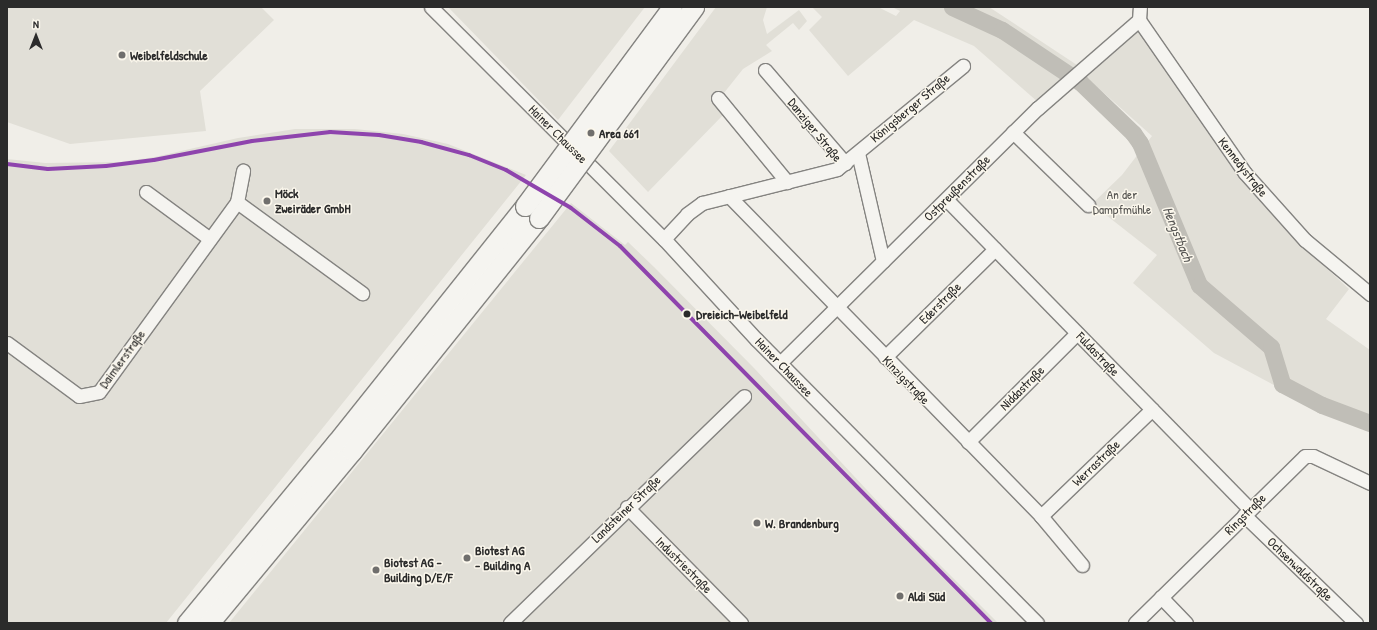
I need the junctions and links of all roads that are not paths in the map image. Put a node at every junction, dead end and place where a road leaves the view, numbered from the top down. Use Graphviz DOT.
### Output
graph roads {
  1 [pos="431,7"];
  2 [pos="672,7"];
  3 [pos="694,7"];
  4 [pos="1140,14"];
  5 [pos="963,66"];
  6 [pos="765,70"];
  7 [pos="718,98"];
  8 [pos="1012,132"];
  9 [pos="858,152"];
  10 [pos="845,163"];
  11 [pos="243,171"];
  12 [pos="787,182"];
  13 [pos="146,192"];
  14 [pos="729,196"];
  15 [pos="947,200"];
  16 [pos="237,202"];
  17 [pos="1088,205"];
  18 [pos="210,239"];
  19 [pos="664,239"];
  20 [pos="994,249"];
  21 [pos="883,262"];
  22 [pos="362,293"];
  23 [pos="1370,294"];
  24 [pos="838,308"];
  25 [pos="1077,333"];
  26 [pos="7,343"];
  27 [pos="885,357"];
  28 [pos="780,363"];
  29 [pos="744,396"];
  30 [pos="1152,409"];
  31 [pos="968,442"];
  32 [pos="1370,483"];
  33 [pos="627,508"];
  34 [pos="1247,512"];
  35 [pos="1041,516"];
  36 [pos="1082,565"];
  37 [pos="1161,597"];
  38 [pos="187,623"];
  39 [pos="209,623"];
  40 [pos="510,623"];
  41 [pos="741,623"];
  42 [pos="1037,623"];
  43 [pos="1135,623"];
  44 [pos="1186,623"];
  45 [pos="1356,623"];
  1 -- 19 [label="street, Hainer Chaussee"];
  2 -- 38 [label="highway, bridge"];
  3 -- 39 [label="highway, bridge"];
  4 -- 8 [label="street, Ostpreußenstraße"];
  4 -- 23 [label="street, Kennedystraße"];
  5 -- 9 [label="street, Königsberger Straße"];
  6 -- 10 [label="street, Danziger Straße"];
  7 -- 12 [label="street"];
  8 -- 15 [label="street, Ostpreußenstraße"];
  8 -- 17 [label="street"];
  9 -- 10 [label="street, Königsberger Straße"];
  9 -- 21 [label="street, Königsberger Straße"];
  10 -- 12 [label="street, Danziger Straße"];
  11 -- 16 [label="street, Daimlerstraße"];
  12 -- 14 [label="street, Danziger Straße"];
  13 -- 18 [label="street"];
  14 -- 19 [label="street, Danziger Straße"];
  14 -- 24 [label="street, Kinzigstraße"];
  15 -- 20 [label="street, Fuldastraße"];
  15 -- 21 [label="street, Ostpreußenstraße"];
  16 -- 18 [label="street, Daimlerstraße"];
  16 -- 22 [label="street"];
  18 -- 26 [label="street, Daimlerstraße"];
  19 -- 28 [label="street, Hainer Chaussee"];
  20 -- 25 [label="street, Fuldastraße"];
  20 -- 27 [label="street, Ederstraße"];
  21 -- 24 [label="street, Ostpreußenstraße"];
  24 -- 27 [label="street, Kinzigstraße"];
  24 -- 28 [label="street, Ostpreußenstraße"];
  25 -- 30 [label="street, Fuldastraße"];
  25 -- 31 [label="street, Niddastraße"];
  27 -- 31 [label="street, Kinzigstraße"];
  28 -- 42 [label="street, Hainer Chaussee"];
  29 -- 33 [label="street, Landsteiner Straße"];
  30 -- 34 [label="street, Fuldastraße"];
  30 -- 35 [label="street, Werrastraße"];
  31 -- 35 [label="street, Kinzigstraße"];
  32 -- 34 [label="street, Ringstraße"];
  33 -- 40 [label="street, Landsteiner Straße"];
  33 -- 41 [label="street, Industriestraße"];
  34 -- 37 [label="street, Ringstraße"];
  34 -- 45 [label="street, Ochsenwaldstraße"];
  35 -- 36 [label="street, Kinzigstraße"];
  37 -- 43 [label="street, Ringstraße"];
  37 -- 44 [label="street"];
}
